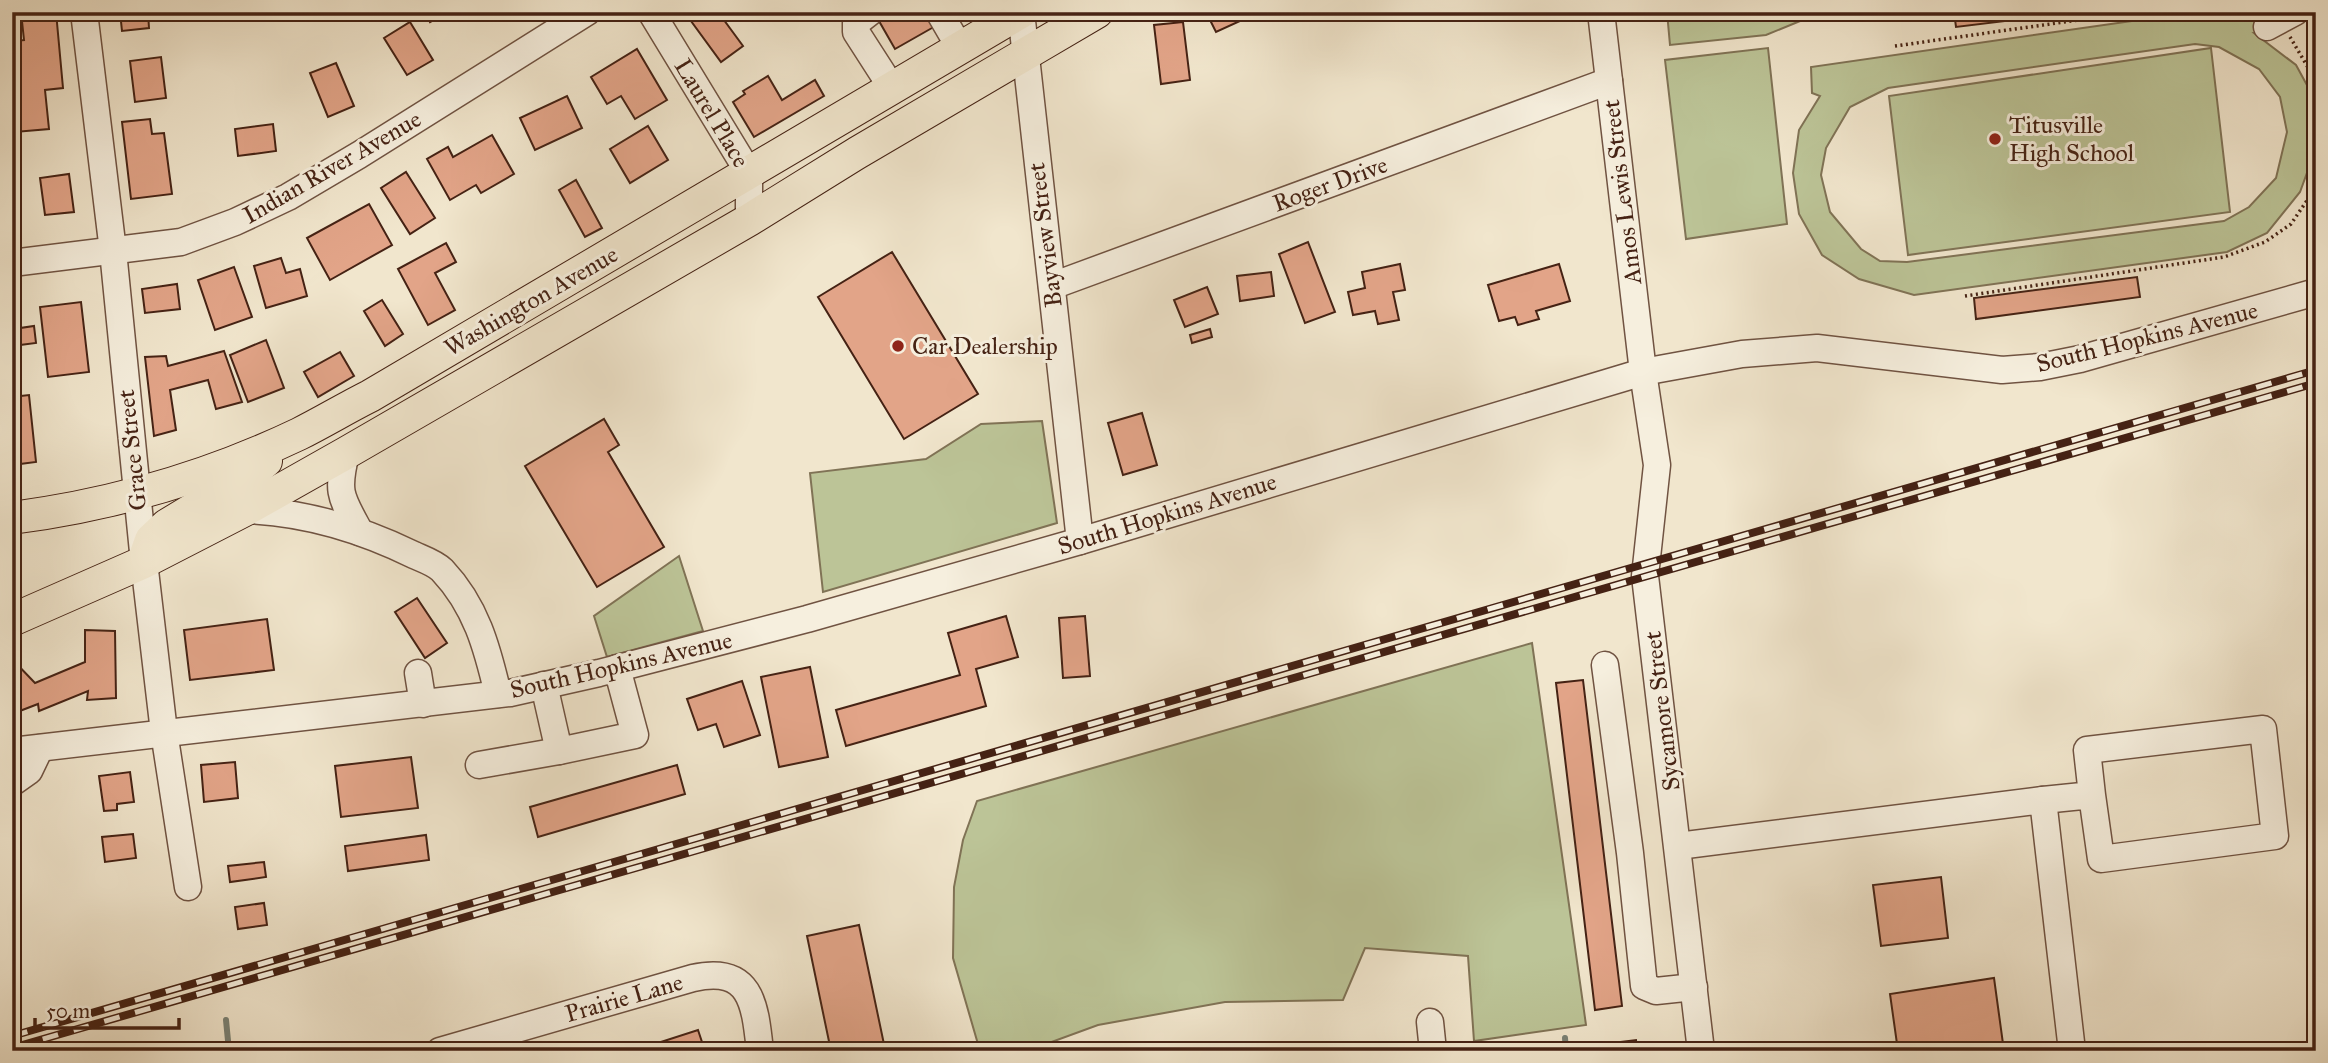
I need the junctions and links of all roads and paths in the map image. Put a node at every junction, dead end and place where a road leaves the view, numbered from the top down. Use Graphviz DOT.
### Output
graph roads {
  1 [pos="84,12"];
  2 [pos="587,12"];
  3 [pos="652,12"];
  4 [pos="939,12"];
  5 [pos="1021,12"];
  6 [pos="1097,12"];
  7 [pos="1601,12"];
  8 [pos="2134,12"];
  9 [pos="863,17"];
  10 [pos="2281,20"];
  11 [pos="1895,46"];
  12 [pos="960,48"];
  13 [pos="1025,55"];
  14 [pos="1609,81"];
  15 [pos="2316,81"];
  16 [pos="892,88"];
  17 [pos="749,173"];
  18 [pos="2316,178"];
  19 [pos="749,220"];
  20 [pos="113,251"];
  21 [pos="12,263"];
  22 [pos="1052,286"];
  23 [pos="2316,292"];
  24 [pos="1965,296"];
  25 [pos="444,352"];
  26 [pos="1643,372"];
  27 [pos="464,384"];
  28 [pos="300,433"];
  29 [pos="346,453"];
  30 [pos="136,495"];
  31 [pos="245,510"];
  32 [pos="12,517"];
  33 [pos="370,535"];
  34 [pos="1080,541"];
  35 [pos="144,562"];
  36 [pos="12,620"];
  37 [pos="1605,665"];
  38 [pos="617,668"];
  39 [pos="418,673"];
  40 [pos="544,685"];
  41 [pos="498,694"];
  42 [pos="423,704"];
  43 [pos="164,732"];
  44 [pos="40,748"];
  45 [pos="12,751"];
  46 [pos="559,751"];
  47 [pos="478,765"];
  48 [pos="12,783"];
  49 [pos="2092,795"];
  50 [pos="2043,800"];
  51 [pos="1678,846"];
  52 [pos="188,887"];
  53 [pos="1694,987"];
  54 [pos="1430,1022"];
  55 [pos="440,1051"];
  56 [pos="760,1051"];
  57 [pos="1433,1051"];
  58 [pos="1702,1051"];
  59 [pos="2071,1051"];
  1 -- 20 [label="street, Grace Street"];
  2 -- 20 [label="street, Indian River Avenue"];
  3 -- 17 [label="street, Laurel Place"];
  4 -- 12 [label="street"];
  5 -- 12 [label="main road, Washington Avenue"];
  5 -- 13 [label="street, Bayview Street"];
  6 -- 13 [label="main road, Washington Avenue"];
  7 -- 14 [label="street, Amos Lewis Street"];
  8 -- 11 [label="path"];
  9 -- 16 [label="street"];
  10 -- 15 [label="path"];
  12 -- 16 [label="main road, Washington Avenue"];
  13 -- 19 [label="main road, Washington Avenue"];
  13 -- 22 [label="street, Bayview Street"];
  14 -- 22 [label="street, Roger Drive"];
  14 -- 26 [label="street, Amos Lewis Street"];
  16 -- 17 [label="main road, Washington Avenue"];
  17 -- 19 [label="street, Laurel Place"];
  17 -- 25 [label="main road, Washington Avenue"];
  18 -- 24 [label="path"];
  19 -- 27 [label="main road, Washington Avenue"];
  20 -- 21 [label="street, Indian River Avenue"];
  20 -- 30 [label="street, Grace Street"];
  22 -- 34 [label="street, Bayview Street"];
  23 -- 26 [label="street, South Hopkins Avenue"];
  25 -- 27 [label="street"];
  25 -- 28 [label="main road, Washington Avenue"];
  26 -- 34 [label="street, South Hopkins Avenue"];
  26 -- 51 [label="street, Sycamore Street"];
  27 -- 29 [label="main road, Washington Avenue"];
  28 -- 30 [label="main road, Washington Avenue"];
  28 -- 35 [label="main road"];
  29 -- 31 [label="main road, Washington Avenue"];
  29 -- 33 [label="street"];
  30 -- 32 [label="main road, Washington Avenue"];
  30 -- 35 [label="street, Grace Street"];
  31 -- 33 [label="street"];
  31 -- 35 [label="main road, Washington Avenue"];
  33 -- 41 [label="street"];
  34 -- 38 [label="street, South Hopkins Avenue"];
  35 -- 36 [label="main road, Washington Avenue"];
  35 -- 43 [label="street, Grace Street"];
  37 -- 53 [label="street"];
  38 -- 40 [label="street, South Hopkins Avenue"];
  38 -- 46 [label="street"];
  39 -- 42 [label="street"];
  40 -- 41 [label="street, South Hopkins Avenue"];
  40 -- 46 [label="street"];
  41 -- 42 [label="street, South Hopkins Avenue"];
  42 -- 43 [label="street, South Hopkins Avenue"];
  43 -- 44 [label="street, South Hopkins Avenue"];
  43 -- 52 [label="street, Grace Street"];
  44 -- 45 [label="street, South Hopkins Avenue"];
  44 -- 48 [label="street"];
  46 -- 47 [label="street"];
  49 -- 49 [label="street"];
  49 -- 50 [label="street"];
  50 -- 51 [label="street"];
  50 -- 59 [label="street"];
  51 -- 53 [label="street, Sycamore Street"];
  53 -- 58 [label="street, Sycamore Street"];
  54 -- 57 [label="street"];
  55 -- 56 [label="street, Prairie Lane"];
}
